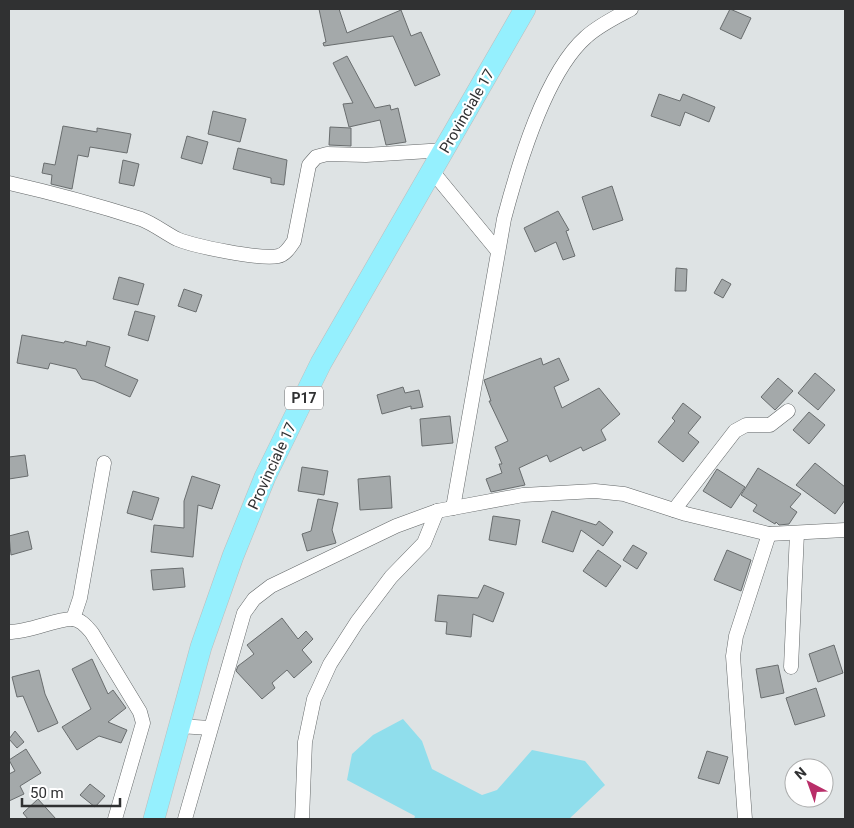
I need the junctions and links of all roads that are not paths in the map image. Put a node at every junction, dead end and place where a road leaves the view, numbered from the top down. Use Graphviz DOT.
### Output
graph roads {
  1 [pos="525,9"];
  2 [pos="631,9"];
  3 [pos="445,150"];
  4 [pos="432,171"];
  5 [pos="9,183"];
  6 [pos="497,250"];
  7 [pos="788,411"];
  8 [pos="104,463"];
  9 [pos="454,508"];
  10 [pos="674,510"];
  11 [pos="437,511"];
  12 [pos="845,530"];
  13 [pos="797,533"];
  14 [pos="769,534"];
  15 [pos="73,619"];
  16 [pos="9,632"];
  17 [pos="791,667"];
  18 [pos="179,726"];
  19 [pos="210,728"];
  20 [pos="115,819"];
  21 [pos="154,819"];
  22 [pos="185,819"];
  23 [pos="302,819"];
  24 [pos="745,819"];
  1 -- 3 [label="main road, Provinciale 17 / P17"];
  2 -- 6 [label="street"];
  3 -- 4 [label="main road, Provinciale 17 / P17"];
  3 -- 5 [label="street"];
  4 -- 6 [label="street"];
  4 -- 18 [label="main road, Provinciale 17 / P17"];
  6 -- 9 [label="street"];
  7 -- 10 [label="street"];
  8 -- 15 [label="street"];
  9 -- 10 [label="street"];
  9 -- 11 [label="street"];
  10 -- 14 [label="street"];
  11 -- 19 [label="street"];
  11 -- 23 [label="street"];
  12 -- 13 [label="street"];
  13 -- 14 [label="street"];
  13 -- 17 [label="street"];
  14 -- 24 [label="street"];
  15 -- 16 [label="street"];
  15 -- 20 [label="street"];
  18 -- 19 [label="street"];
  18 -- 21 [label="main road, Provinciale 17 / P17"];
  19 -- 22 [label="street"];
}
